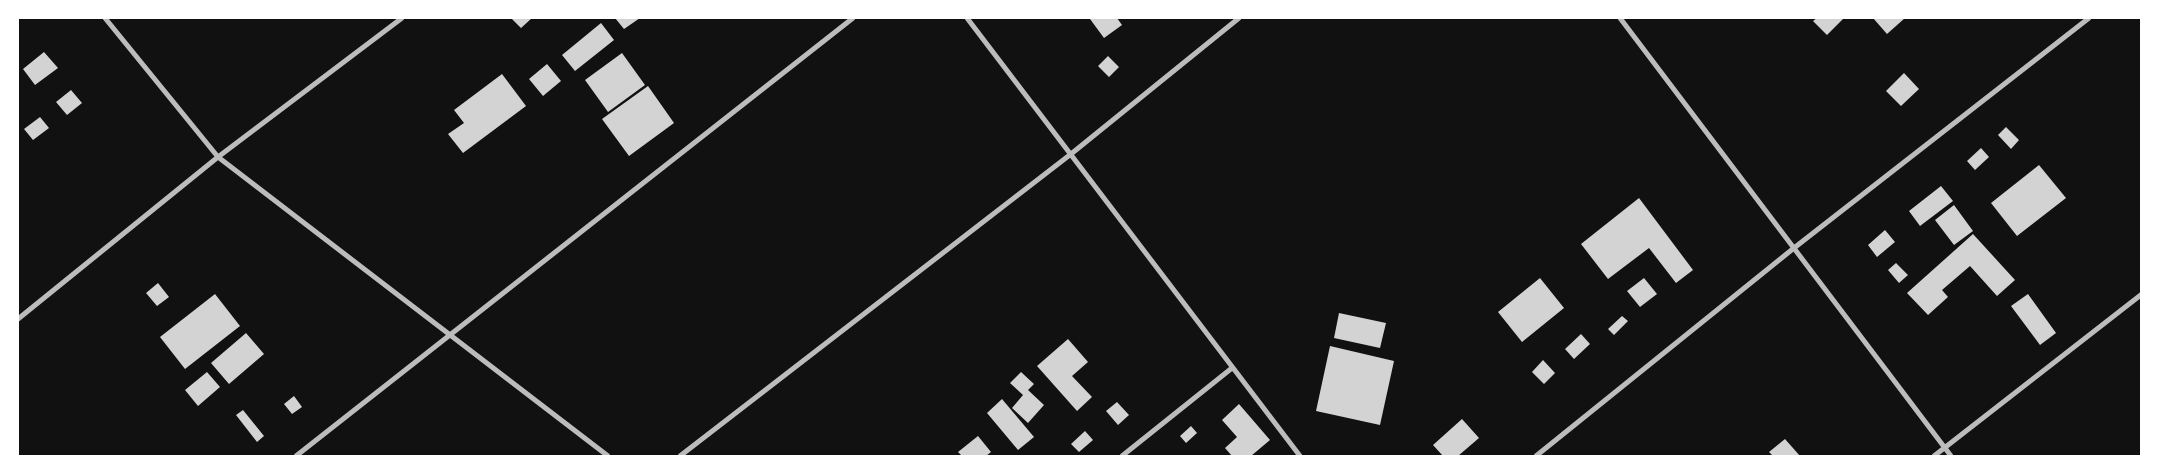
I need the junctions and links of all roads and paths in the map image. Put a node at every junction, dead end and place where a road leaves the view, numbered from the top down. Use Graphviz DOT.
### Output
graph roads {
  1 [pos="104,18"];
  2 [pos="402,18"];
  3 [pos="853,18"];
  4 [pos="967,18"];
  5 [pos="1239,18"];
  6 [pos="1620,18"];
  7 [pos="2089,18"];
  8 [pos="1071,154"];
  9 [pos="218,157"];
  10 [pos="1794,248"];
  11 [pos="2142,294"];
  12 [pos="18,319"];
  13 [pos="450,335"];
  14 [pos="1232,368"];
  15 [pos="1945,448"];
  16 [pos="296,456"];
  17 [pos="608,456"];
  18 [pos="680,456"];
  19 [pos="1122,456"];
  20 [pos="1300,456"];
  21 [pos="1536,456"];
  22 [pos="1934,456"];
  23 [pos="1951,456"];
  1 -- 9 [label="street"];
  2 -- 9 [label="street"];
  3 -- 13 [label="street"];
  4 -- 8 [label="street"];
  5 -- 8 [label="street"];
  6 -- 10 [label="street"];
  7 -- 10 [label="street"];
  8 -- 14 [label="street"];
  8 -- 18 [label="street"];
  9 -- 12 [label="street"];
  9 -- 13 [label="street"];
  10 -- 15 [label="street"];
  10 -- 21 [label="street"];
  11 -- 15 [label="street"];
  13 -- 16 [label="street"];
  13 -- 17 [label="street"];
  14 -- 19 [label="street"];
  14 -- 20 [label="street"];
  15 -- 22 [label="street"];
  15 -- 23 [label="street"];
}
